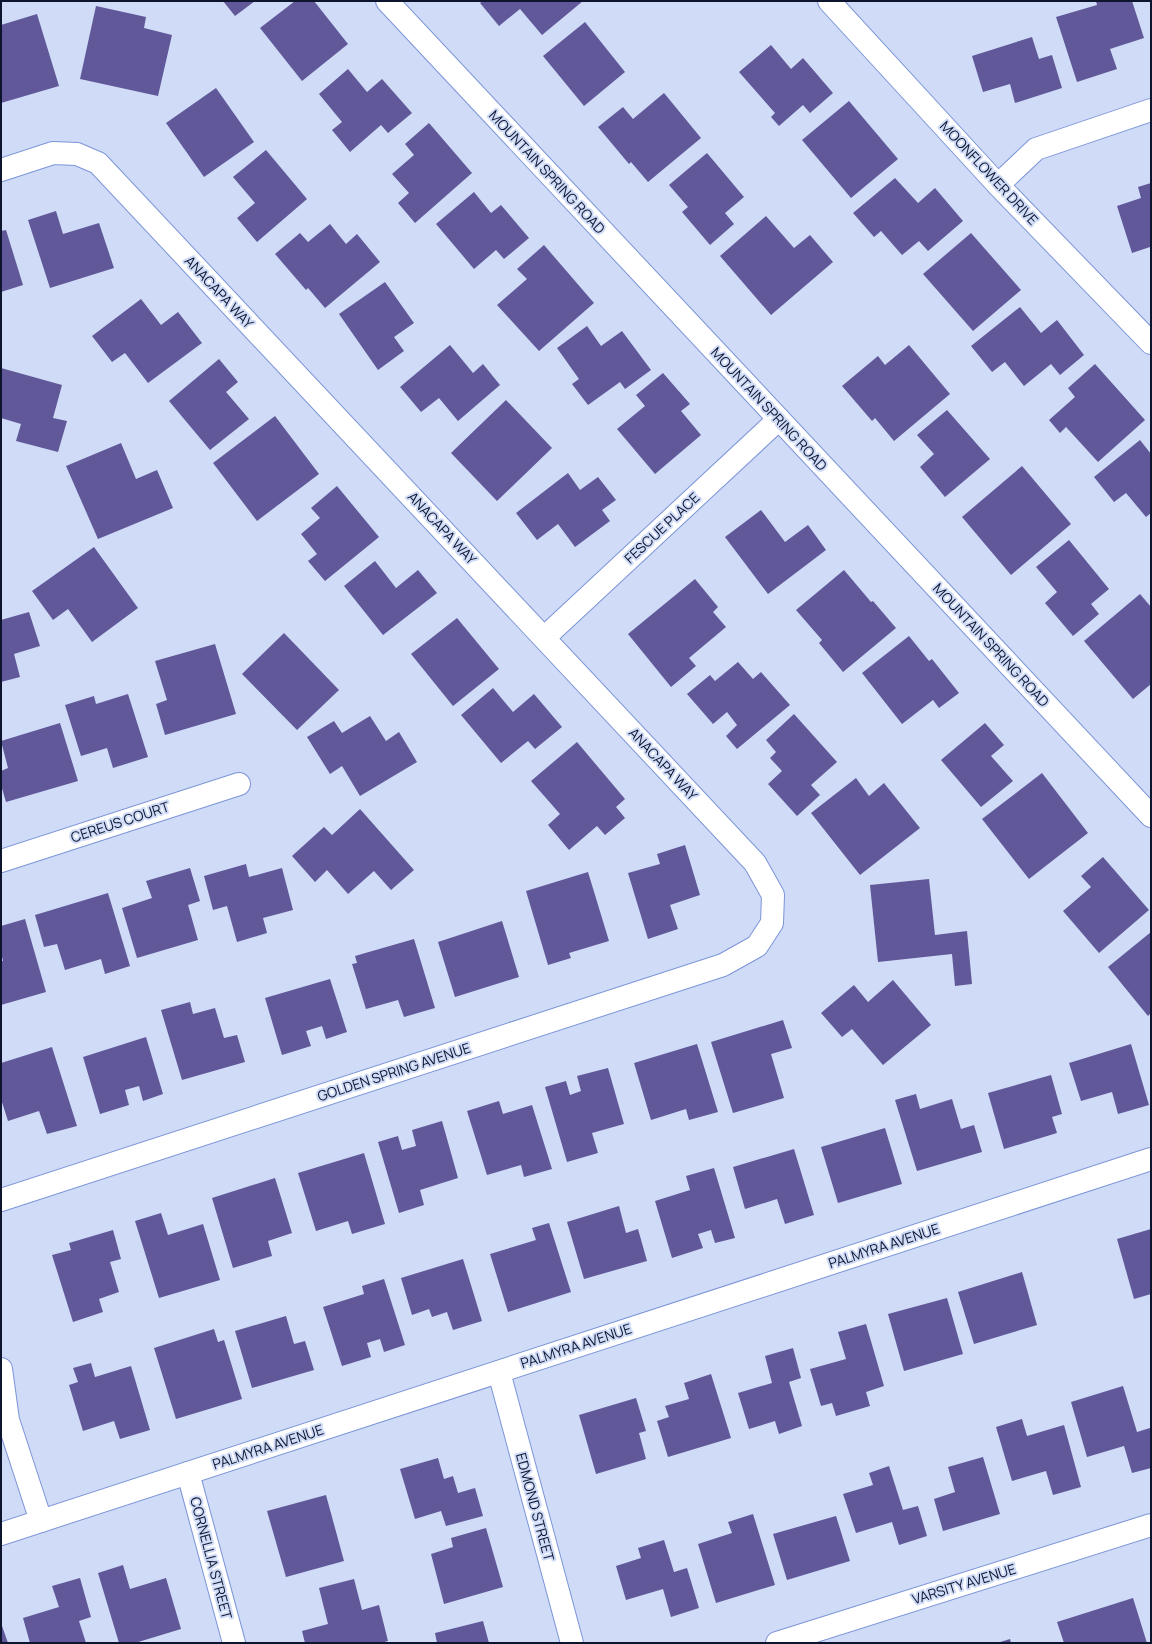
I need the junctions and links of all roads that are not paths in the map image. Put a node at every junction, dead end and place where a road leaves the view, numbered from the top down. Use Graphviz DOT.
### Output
graph roads {
  1 [pos="387,1"];
  2 [pos="829,1"];
  3 [pos="1151,110"];
  4 [pos="1,170"];
  5 [pos="998,185"];
  6 [pos="1151,343"];
  7 [pos="779,419"];
  8 [pos="545,637"];
  9 [pos="238,784"];
  10 [pos="1151,816"];
  11 [pos="1,861"];
  12 [pos="772,923"];
  13 [pos="1151,1159"];
  14 [pos="1,1200"];
  15 [pos="1,1369"];
  16 [pos="499,1372"];
  17 [pos="188,1473"];
  18 [pos="41,1520"];
  19 [pos="1151,1525"];
  20 [pos="1,1534"];
  21 [pos="234,1643"];
  22 [pos="572,1643"];
  23 [pos="777,1643"];
  1 -- 7 [label="street, MOUNTAIN SPRING ROAD"];
  2 -- 5 [label="street, MOONFLOWER DRIVE"];
  3 -- 5 [label="street"];
  4 -- 8 [label="street, ANACAPA WAY"];
  5 -- 6 [label="street, MOONFLOWER DRIVE"];
  7 -- 8 [label="street, FESCUE PLACE"];
  7 -- 10 [label="street, MOUNTAIN SPRING ROAD"];
  8 -- 12 [label="street, ANACAPA WAY"];
  9 -- 11 [label="street, CEREUS COURT"];
  12 -- 14 [label="street, GOLDEN SPRING AVENUE"];
  13 -- 16 [label="street, PALMYRA AVENUE"];
  15 -- 18 [label="street"];
  16 -- 17 [label="street, PALMYRA AVENUE"];
  16 -- 22 [label="street, EDMOND STREET"];
  17 -- 18 [label="street, PALMYRA AVENUE"];
  17 -- 21 [label="street, CORNELLIA STREET"];
  18 -- 20 [label="street, PALMYRA AVENUE"];
  19 -- 23 [label="street, VARSITY AVENUE"];
}
